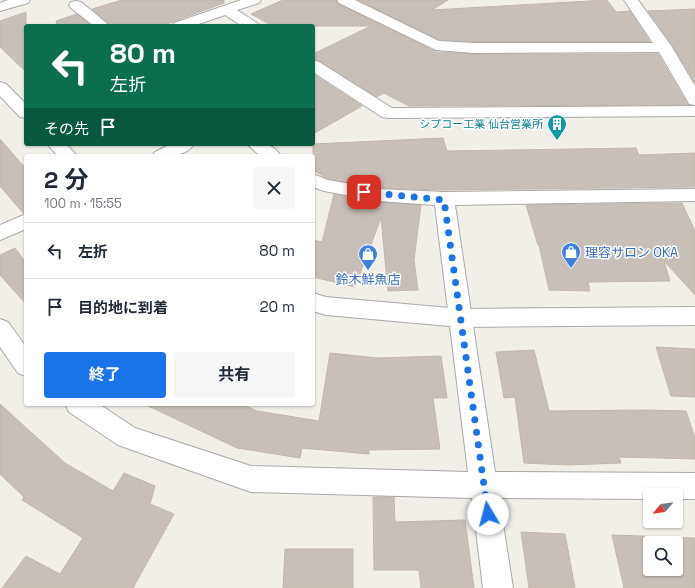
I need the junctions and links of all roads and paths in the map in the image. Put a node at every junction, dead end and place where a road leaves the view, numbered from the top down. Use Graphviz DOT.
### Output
graph roads {
  1 [pos="24,0"];
  2 [pos="93,0"];
  3 [pos="254,0"];
  4 [pos="344,0"];
  5 [pos="631,0"];
  6 [pos="0,8"];
  7 [pos="227,10"];
  8 [pos="100,24"];
  9 [pos="185,24"];
  10 [pos="249,24"];
  11 [pos="664,47"];
  12 [pos="315,66"];
  13 [pos="0,87"];
  14 [pos="695,100"];
  15 [pos="24,111"];
  16 [pos="695,111"];
  17 [pos="58,146"];
  18 [pos="182,146"];
  19 [pos="259,146"];
  20 [pos="66,154"];
  21 [pos="165,154"];
  22 [pos="269,154"];
  23 [pos="315,181"];
  24 [pos="695,195"];
  25 [pos="444,200"];
  26 [pos="24,221"];
  27 [pos="0,233"];
  28 [pos="315,303"];
  29 [pos="695,316"];
  30 [pos="461,318"];
  31 [pos="0,328"];
  32 [pos="24,363"];
  33 [pos="81,406"];
  34 [pos="484,485"];
  35 [pos="695,486"];
  36 [pos="498,588"];
  1 -- 6 [label="street"];
  2 -- 8 [label="street"];
  3 -- 7 [label="street"];
  4 -- 11 [label="street"];
  5 -- 11 [label="street"];
  7 -- 9 [label="street"];
  7 -- 10 [label="street"];
  11 -- 14 [label="street"];
  12 -- 16 [label="street"];
  13 -- 15 [label="street"];
  17 -- 20 [label="street"];
  18 -- 21 [label="street"];
  19 -- 22 [label="street"];
  23 -- 25 [label="street"];
  24 -- 25 [label="street"];
  25 -- 30 [label="street"];
  26 -- 27 [label="street"];
  28 -- 30 [label="street"];
  29 -- 30 [label="street"];
  30 -- 34 [label="street"];
  31 -- 32 [label="street"];
  33 -- 34 [label="street"];
  34 -- 35 [label="street"];
  34 -- 36 [label="street"];
}
